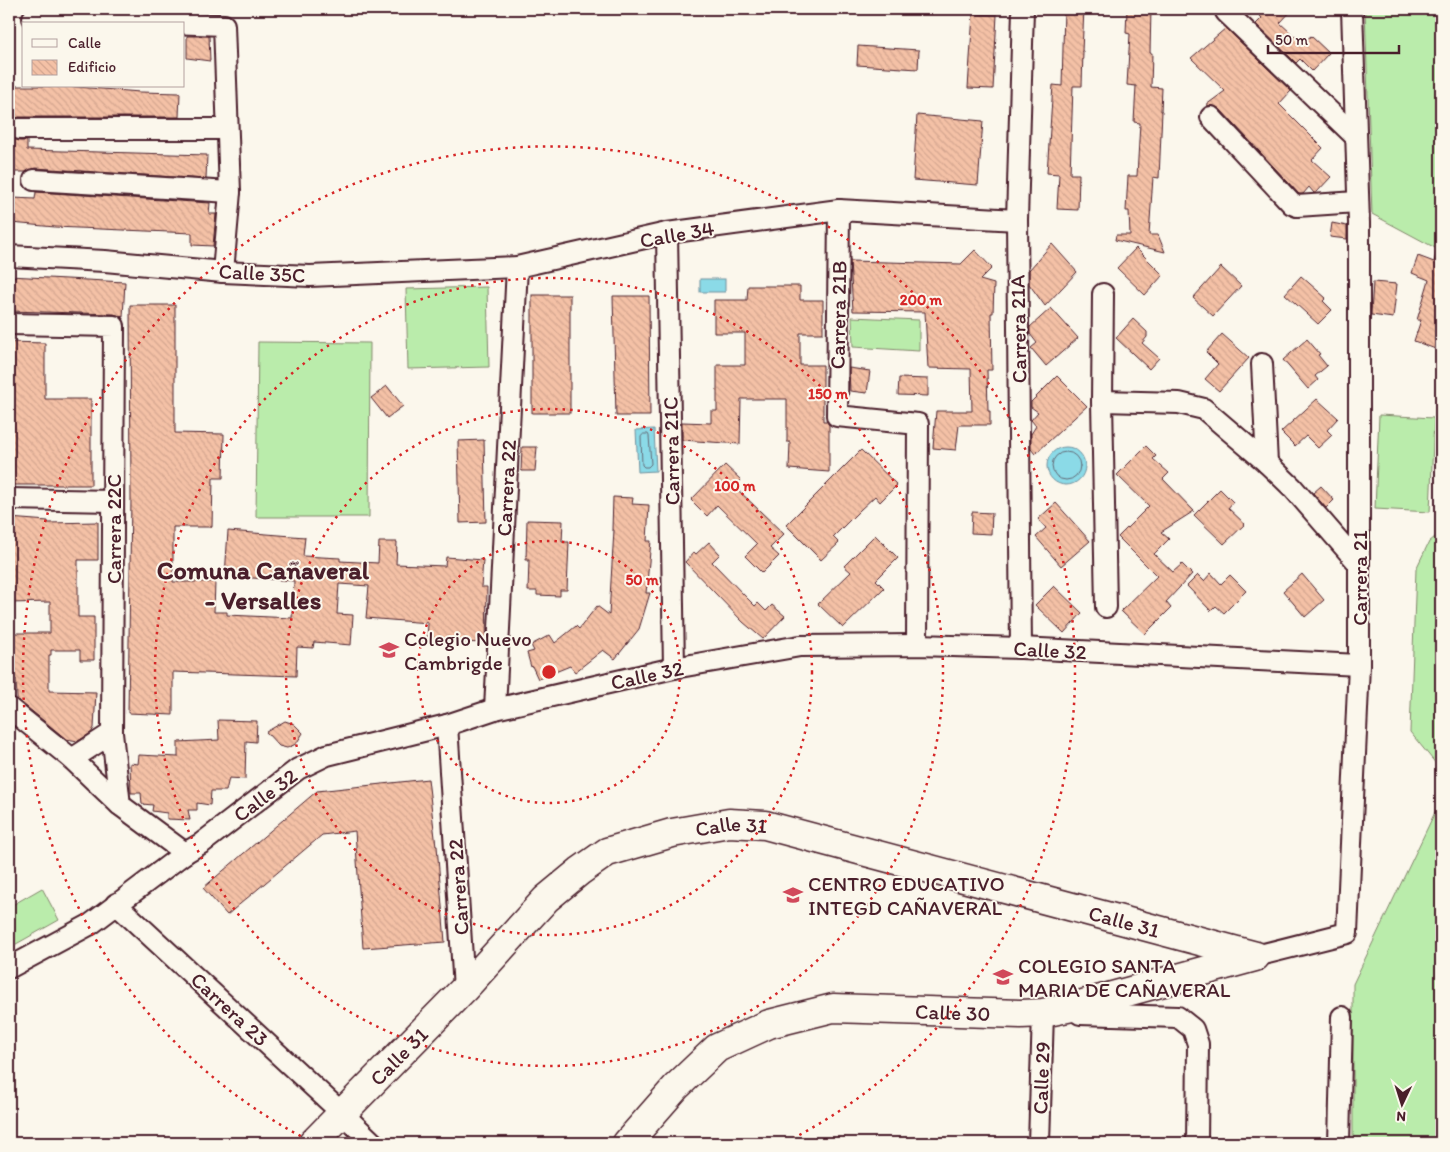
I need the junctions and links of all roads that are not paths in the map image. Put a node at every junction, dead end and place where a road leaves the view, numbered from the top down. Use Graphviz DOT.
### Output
graph roads {
  1 [pos="1023,9"];
  2 [pos="1352,9"];
  3 [pos="1226,12"];
  4 [pos="33,18"];
  5 [pos="142,22"];
  6 [pos="185,24"];
  7 [pos="1211,117"];
  8 [pos="227,128"];
  9 [pos="19,129"];
  10 [pos="1356,137"];
  11 [pos="34,180"];
  12 [pos="230,192"];
  13 [pos="1357,202"];
  14 [pos="839,210"];
  15 [pos="1018,220"];
  16 [pos="667,233"];
  17 [pos="9,256"];
  18 [pos="516,267"];
  19 [pos="222,272"];
  20 [pos="1103,294"];
  21 [pos="9,324"];
  22 [pos="1262,364"];
  23 [pos="1102,401"];
  24 [pos="1267,462"];
  25 [pos="9,499"];
  26 [pos="114,501"];
  27 [pos="1359,564"];
  28 [pos="1106,607"];
  29 [pos="916,645"];
  30 [pos="1021,648"];
  31 [pos="1359,665"];
  32 [pos="674,668"];
  33 [pos="9,708"];
  34 [pos="495,710"];
  35 [pos="447,725"];
  36 [pos="112,733"];
  37 [pos="72,759"];
  38 [pos="120,805"];
  39 [pos="186,853"];
  40 [pos="116,904"];
  41 [pos="1347,932"];
  42 [pos="1256,956"];
  43 [pos="9,968"];
  44 [pos="464,989"];
  45 [pos="1072,1007"];
  46 [pos="1043,1013"];
  47 [pos="1342,1017"];
  48 [pos="343,1114"];
  49 [pos="313,1143"];
  50 [pos="373,1143"];
  51 [pos="627,1143"];
  52 [pos="1039,1143"];
  53 [pos="1197,1143"];
  54 [pos="1339,1143"];
  1 -- 15 [label="street, Carrera 21A"];
  2 -- 10 [label="street, Carrera 21"];
  3 -- 10 [label="street"];
  4 -- 5 [label="street"];
  6 -- 8 [label="street"];
  7 -- 13 [label="street"];
  8 -- 9 [label="street"];
  8 -- 12 [label="street"];
  10 -- 13 [label="street, Carrera 21"];
  11 -- 12 [label="street"];
  12 -- 19 [label="street"];
  13 -- 27 [label="street, Carrera 21"];
  14 -- 15 [label="street"];
  14 -- 16 [label="street, Calle 34"];
  14 -- 29 [label="street, Carrera 21B"];
  15 -- 30 [label="street, Carrera 21A"];
  16 -- 18 [label="street, Calle 34"];
  16 -- 32 [label="street, Carrera 21C"];
  17 -- 19 [label="street, Calle 35C"];
  18 -- 19 [label="street, Calle 35C"];
  18 -- 34 [label="street, Carrera 22"];
  20 -- 23 [label="street"];
  21 -- 26 [label="street, Carrera 22C"];
  22 -- 24 [label="street"];
  23 -- 24 [label="street"];
  23 -- 28 [label="street"];
  24 -- 27 [label="street"];
  25 -- 26 [label="street"];
  26 -- 36 [label="street, Carrera 22C"];
  27 -- 31 [label="street, Carrera 21"];
  29 -- 30 [label="street, Calle 32"];
  29 -- 32 [label="street, Calle 32"];
  30 -- 31 [label="street, Calle 32"];
  31 -- 41 [label="street, Carrera 21"];
  32 -- 34 [label="street, Calle 32"];
  33 -- 37 [label="street"];
  34 -- 35 [label="street, Calle 32"];
  35 -- 39 [label="street, Calle 32"];
  35 -- 44 [label="street, Carrera 22"];
  36 -- 37 [label="street"];
  36 -- 38 [label="street, Carrera 22C"];
  37 -- 38 [label="street"];
  38 -- 39 [label="street"];
  39 -- 40 [label="street, Calle 32"];
  40 -- 43 [label="street, Calle 32"];
  40 -- 48 [label="street, Carrera 23"];
  41 -- 42 [label="street, Calle 30"];
  42 -- 44 [label="street, Calle 31"];
  42 -- 45 [label="street, Calle 30"];
  44 -- 48 [label="street, Calle 31"];
  45 -- 46 [label="street, Calle 30"];
  45 -- 53 [label="street"];
  46 -- 51 [label="street, Calle 30"];
  46 -- 52 [label="street, Calle 29"];
  47 -- 54 [label="street"];
  48 -- 49 [label="street, Calle 31"];
  48 -- 50 [label="street, Carrera 23"];
}
